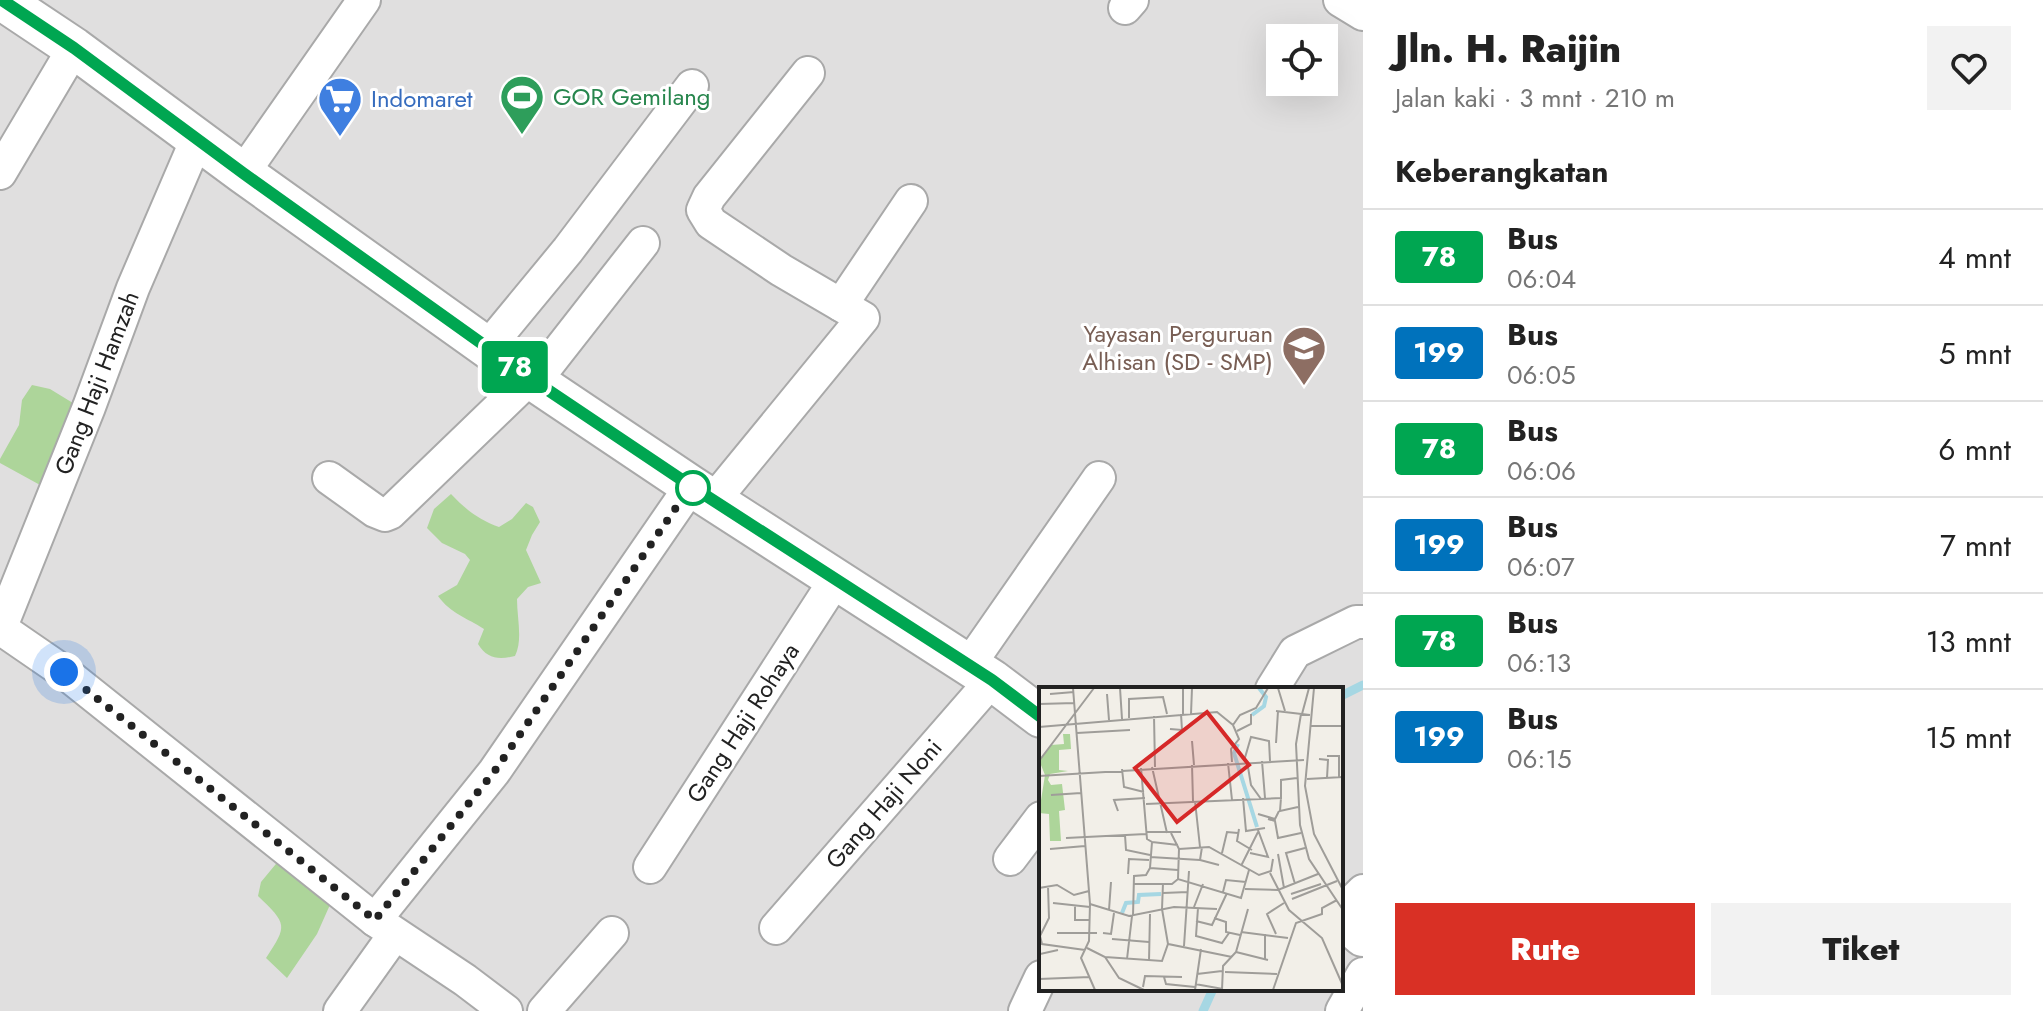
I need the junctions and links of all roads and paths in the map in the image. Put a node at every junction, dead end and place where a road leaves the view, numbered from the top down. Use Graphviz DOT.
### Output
graph roads {
  1 [pos="2,0"];
  2 [pos="364,0"];
  3 [pos="1340,0"];
  4 [pos="1363,14"];
  5 [pos="74,48"];
  6 [pos="808,73"];
  7 [pos="692,86"];
  8 [pos="197,139"];
  9 [pos="0,173"];
  10 [pos="243,173"];
  11 [pos="911,201"];
  12 [pos="643,243"];
  13 [pos="841,305"];
  14 [pos="488,347"];
  15 [pos="532,380"];
  16 [pos="329,478"];
  17 [pos="1099,478"];
  18 [pos="702,493"];
  19 [pos="836,579"];
  20 [pos="1363,622"];
  21 [pos="0,628"];
  22 [pos="980,672"];
  23 [pos="1273,687"];
  24 [pos="1039,716"];
  25 [pos="1039,821"];
  26 [pos="1010,859"];
  27 [pos="650,867"];
  28 [pos="1363,891"];
  29 [pos="1343,913"];
  30 [pos="1343,917"];
  31 [pos="385,927"];
  32 [pos="776,928"];
  33 [pos="612,933"];
  34 [pos="1363,936"];
  35 [pos="1363,974"];
  36 [pos="1039,981"];
  37 [pos="340,1011"];
  38 [pos="506,1011"];
  39 [pos="544,1011"];
  40 [pos="1025,1011"];
  41 [pos="1342,1011"];
  1 -- 5 [label="street"];
  2 -- 10 [label="street"];
  3 -- 4 [label="street"];
  5 -- 8 [label="street"];
  5 -- 9 [label="street"];
  6 -- 13 [label="street"];
  7 -- 14 [label="street"];
  8 -- 10 [label="street"];
  8 -- 21 [label="street, Gang Haji Hamzah"];
  10 -- 14 [label="street"];
  11 -- 13 [label="street"];
  12 -- 15 [label="street"];
  13 -- 18 [label="street"];
  14 -- 15 [label="street"];
  15 -- 16 [label="street"];
  15 -- 18 [label="street"];
  17 -- 22 [label="street, Gang Haji Noni"];
  18 -- 19 [label="street"];
  18 -- 31 [label="street"];
  19 -- 22 [label="street"];
  19 -- 27 [label="street, Gang Haji Rohaya"];
  20 -- 23 [label="street"];
  21 -- 31 [label="street"];
  22 -- 24 [label="street"];
  22 -- 32 [label="street, Gang Haji Noni"];
  25 -- 26 [label="street"];
  28 -- 29 [label="street"];
  30 -- 34 [label="street"];
  31 -- 37 [label="street"];
  31 -- 38 [label="street"];
  33 -- 39 [label="street"];
  35 -- 41 [label="street"];
  36 -- 40 [label="street"];
}
